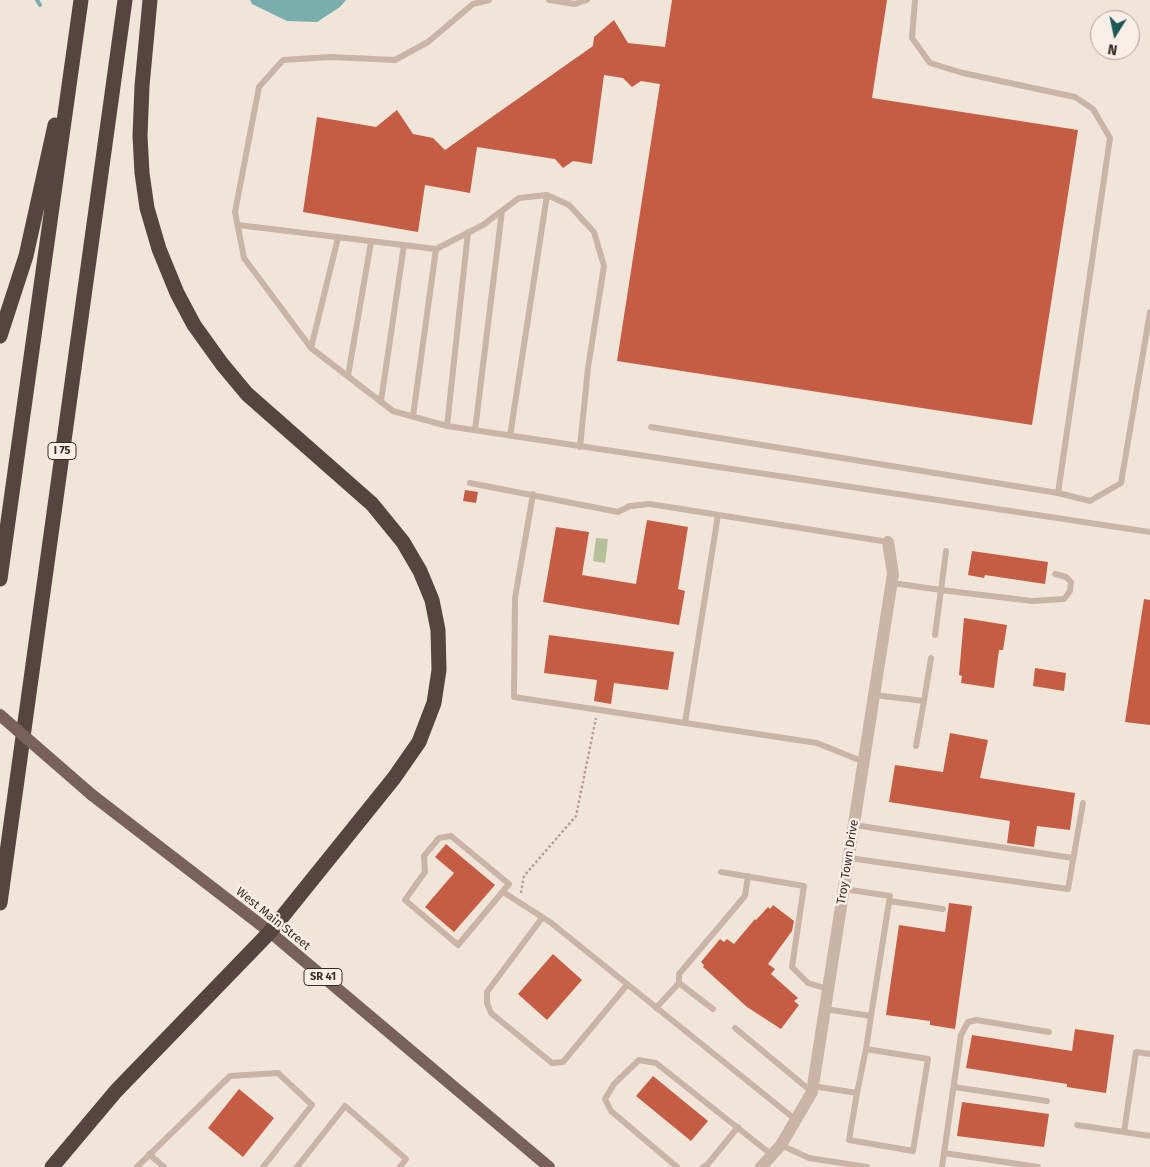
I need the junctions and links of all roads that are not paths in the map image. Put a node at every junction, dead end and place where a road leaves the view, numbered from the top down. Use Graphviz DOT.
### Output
graph roads {
  1 [pos="81,0"];
  2 [pos="125,0"];
  3 [pos="150,0"];
  4 [pos="490,0"];
  5 [pos="549,0"];
  6 [pos="587,0"];
  7 [pos="915,0"];
  8 [pos="77,27"];
  9 [pos="547,195"];
  10 [pos="502,211"];
  11 [pos="238,224"];
  12 [pos="468,232"];
  13 [pos="338,238"];
  14 [pos="371,242"];
  15 [pos="404,246"];
  16 [pos="436,249"];
  17 [pos="1150,312"];
  18 [pos="0,336"];
  19 [pos="311,348"];
  20 [pos="348,376"];
  21 [pos="381,401"];
  22 [pos="413,416"];
  23 [pos="447,426"];
  24 [pos="651,427"];
  25 [pos="475,430"];
  26 [pos="510,436"];
  27 [pos="580,447"];
  28 [pos="470,483"];
  29 [pos="1058,493"];
  30 [pos="533,494"];
  31 [pos="718,515"];
  32 [pos="1150,532"];
  33 [pos="888,542"];
  34 [pos="946,551"];
  35 [pos="1055,574"];
  36 [pos="0,579"];
  37 [pos="892,583"];
  38 [pos="942,590"];
  39 [pos="935,635"];
  40 [pos="930,658"];
  41 [pos="874,695"];
  42 [pos="924,702"];
  43 [pos="0,716"];
  44 [pos="685,723"];
  45 [pos="916,746"];
  46 [pos="864,762"];
  47 [pos="1083,803"];
  48 [pos="854,825"];
  49 [pos="849,858"];
  50 [pos="1073,858"];
  51 [pos="721,872"];
  52 [pos="748,876"];
  53 [pos="844,889"];
  54 [pos="503,892"];
  55 [pos="889,901"];
  56 [pos="0,903"];
  57 [pos="943,909"];
  58 [pos="542,918"];
  59 [pos="270,932"];
  60 [pos="679,983"];
  61 [pos="628,985"];
  62 [pos="828,989"];
  63 [pos="656,1008"];
  64 [pos="713,1009"];
  65 [pos="825,1009"];
  66 [pos="871,1016"];
  67 [pos="735,1028"];
  68 [pos="1049,1032"];
  69 [pos="866,1049"];
  70 [pos="1150,1054"];
  71 [pos="954,1087"];
  72 [pos="812,1089"];
  73 [pos="857,1093"];
  74 [pos="1047,1101"];
  75 [pos="796,1120"];
  76 [pos="1077,1125"];
  77 [pos="738,1127"];
  78 [pos="1124,1132"];
  79 [pos="1150,1136"];
  80 [pos="781,1145"];
  81 [pos="944,1153"];
  82 [pos="149,1154"];
  83 [pos="772,1155"];
  84 [pos="52,1167"];
  85 [pos="137,1167"];
  86 [pos="164,1167"];
  87 [pos="263,1167"];
  88 [pos="297,1167"];
  89 [pos="400,1167"];
  90 [pos="548,1167"];
  91 [pos="677,1167"];
  92 [pos="703,1167"];
  93 [pos="761,1167"];
  94 [pos="867,1167"];
  95 [pos="942,1167"];
  96 [pos="1038,1167"];
  1 -- 8 [label="highway"];
  2 -- 56 [label="highway, I 75"];
  3 -- 59 [label="highway"];
  4 -- 11 [label="lane"];
  5 -- 6 [label="lane"];
  7 -- 29 [label="lane"];
  8 -- 18 [label="highway"];
  8 -- 36 [label="highway"];
  9 -- 10 [label="lane"];
  9 -- 26 [label="lane"];
  9 -- 27 [label="lane"];
  10 -- 12 [label="lane"];
  10 -- 25 [label="lane"];
  11 -- 13 [label="lane"];
  11 -- 19 [label="lane"];
  12 -- 16 [label="lane"];
  12 -- 23 [label="lane"];
  13 -- 14 [label="lane"];
  13 -- 19 [label="lane"];
  14 -- 15 [label="lane"];
  14 -- 20 [label="lane"];
  15 -- 16 [label="lane"];
  15 -- 21 [label="lane"];
  16 -- 22 [label="lane"];
  17 -- 29 [label="lane"];
  19 -- 20 [label="lane"];
  20 -- 21 [label="lane"];
  21 -- 22 [label="lane"];
  22 -- 23 [label="lane"];
  23 -- 25 [label="lane"];
  24 -- 29 [label="lane"];
  25 -- 26 [label="lane"];
  26 -- 27 [label="lane"];
  27 -- 32 [label="lane"];
  28 -- 30 [label="lane"];
  30 -- 31 [label="lane"];
  30 -- 44 [label="lane"];
  31 -- 33 [label="lane"];
  31 -- 44 [label="lane"];
  33 -- 37 [label="street, Troy Town Drive"];
  34 -- 38 [label="lane"];
  35 -- 38 [label="lane"];
  37 -- 38 [label="lane"];
  37 -- 41 [label="street, Troy Town Drive"];
  38 -- 39 [label="lane"];
  40 -- 42 [label="lane"];
  41 -- 42 [label="lane"];
  41 -- 46 [label="street, Troy Town Drive"];
  42 -- 45 [label="lane"];
  43 -- 59 [label="main road, West Main Street / SR 41, bridge"];
  44 -- 46 [label="lane"];
  46 -- 48 [label="street, Troy Town Drive"];
  47 -- 50 [label="lane"];
  48 -- 49 [label="street, Troy Town Drive"];
  48 -- 50 [label="lane"];
  49 -- 50 [label="lane"];
  49 -- 53 [label="street, Troy Town Drive"];
  51 -- 52 [label="lane"];
  52 -- 60 [label="lane"];
  52 -- 62 [label="lane"];
  53 -- 55 [label="lane"];
  53 -- 62 [label="street, Troy Town Drive"];
  54 -- 54 [label="lane"];
  54 -- 58 [label="lane"];
  55 -- 57 [label="lane"];
  55 -- 66 [label="lane"];
  58 -- 61 [label="lane"];
  58 -- 61 [label="lane"];
  59 -- 84 [label="highway"];
  59 -- 90 [label="main road, West Main Street / SR 41"];
  60 -- 63 [label="lane"];
  60 -- 64 [label="lane"];
  61 -- 63 [label="lane"];
  62 -- 65 [label="street, Troy Town Drive"];
  63 -- 75 [label="lane"];
  65 -- 66 [label="lane"];
  65 -- 72 [label="street, Troy Town Drive"];
  66 -- 69 [label="lane"];
  67 -- 72 [label="lane"];
  68 -- 71 [label="lane"];
  69 -- 73 [label="lane"];
  69 -- 73 [label="lane"];
  70 -- 78 [label="lane"];
  71 -- 74 [label="lane"];
  71 -- 81 [label="lane"];
  72 -- 73 [label="lane"];
  72 -- 75 [label="street, Troy Town Drive"];
  75 -- 80 [label="street, Troy Town Drive"];
  76 -- 78 [label="lane"];
  77 -- 83 [label="lane"];
  77 -- 91 [label="lane"];
  77 -- 92 [label="lane"];
  78 -- 79 [label="lane"];
  80 -- 83 [label="street, Troy Town Drive"];
  80 -- 94 [label="lane"];
  81 -- 95 [label="lane"];
  81 -- 96 [label="lane"];
  82 -- 85 [label="lane"];
  82 -- 86 [label="lane"];
  82 -- 87 [label="lane"];
  83 -- 93 [label="street, Troy Town Drive"];
  88 -- 89 [label="lane"];
}
